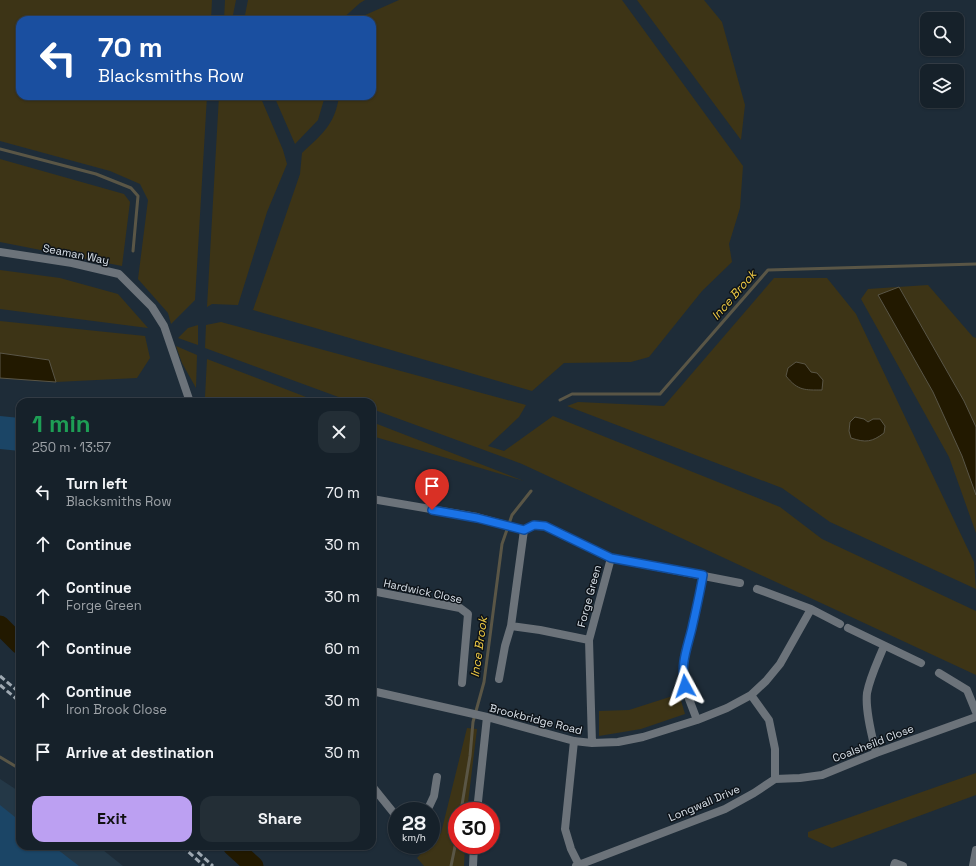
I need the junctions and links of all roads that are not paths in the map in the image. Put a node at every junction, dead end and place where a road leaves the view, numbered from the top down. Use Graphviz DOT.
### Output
graph roads {
  1 [pos="0,252"];
  2 [pos="189,398"];
  3 [pos="376,500"];
  4 [pos="522,530"];
  5 [pos="611,558"];
  6 [pos="703,575"];
  7 [pos="740,583"];
  8 [pos="757,590"];
  9 [pos="376,592"];
  10 [pos="811,609"];
  11 [pos="840,624"];
  12 [pos="511,626"];
  13 [pos="848,628"];
  14 [pos="588,640"];
  15 [pos="884,646"];
  16 [pos="921,663"];
  17 [pos="939,673"];
  18 [pos="499,679"];
  19 [pos="462,683"];
  20 [pos="376,691"];
  21 [pos="751,695"];
  22 [pos="976,712"];
  23 [pos="484,717"];
  24 [pos="976,717"];
  25 [pos="696,720"];
  26 [pos="574,741"];
  27 [pos="592,743"];
  28 [pos="876,753"];
  29 [pos="437,777"];
  30 [pos="775,779"];
  31 [pos="376,791"];
  32 [pos="431,802"];
  33 [pos="478,802"];
  34 [pos="388,806"];
  35 [pos="976,850"];
  36 [pos="474,854"];
  37 [pos="473,866"];
  38 [pos="578,866"];
  39 [pos="973,866"];
  1 -- 2 [label="street, Seaman Way"];
  3 -- 4 [label="street"];
  4 -- 5 [label="street, Forge Green"];
  4 -- 12 [label="street"];
  5 -- 6 [label="street"];
  5 -- 14 [label="street, Forge Green"];
  6 -- 7 [label="street"];
  6 -- 25 [label="street"];
  8 -- 10 [label="street"];
  9 -- 19 [label="street, Hardwick Close"];
  10 -- 11 [label="street"];
  10 -- 21 [label="street, Brookbridge Road"];
  12 -- 14 [label="street, Forge Green"];
  12 -- 18 [label="street"];
  13 -- 15 [label="street"];
  14 -- 27 [label="street, Forge Green"];
  15 -- 16 [label="street"];
  15 -- 28 [label="street"];
  17 -- 22 [label="street"];
  20 -- 23 [label="street, Brookbridge Road"];
  21 -- 25 [label="street, Brookbridge Road"];
  21 -- 30 [label="street"];
  23 -- 26 [label="street, Brookbridge Road"];
  23 -- 33 [label="street"];
  24 -- 28 [label="street, Coalsheild Close"];
  25 -- 27 [label="street, Brookbridge Road"];
  26 -- 27 [label="street, Brookbridge Road"];
  26 -- 38 [label="street"];
  28 -- 30 [label="street, Coalsheild Close"];
  29 -- 32 [label="street"];
  30 -- 38 [label="street, Longwall Drive"];
  31 -- 34 [label="street"];
  35 -- 39 [label="street"];
  36 -- 37 [label="street"];
}
